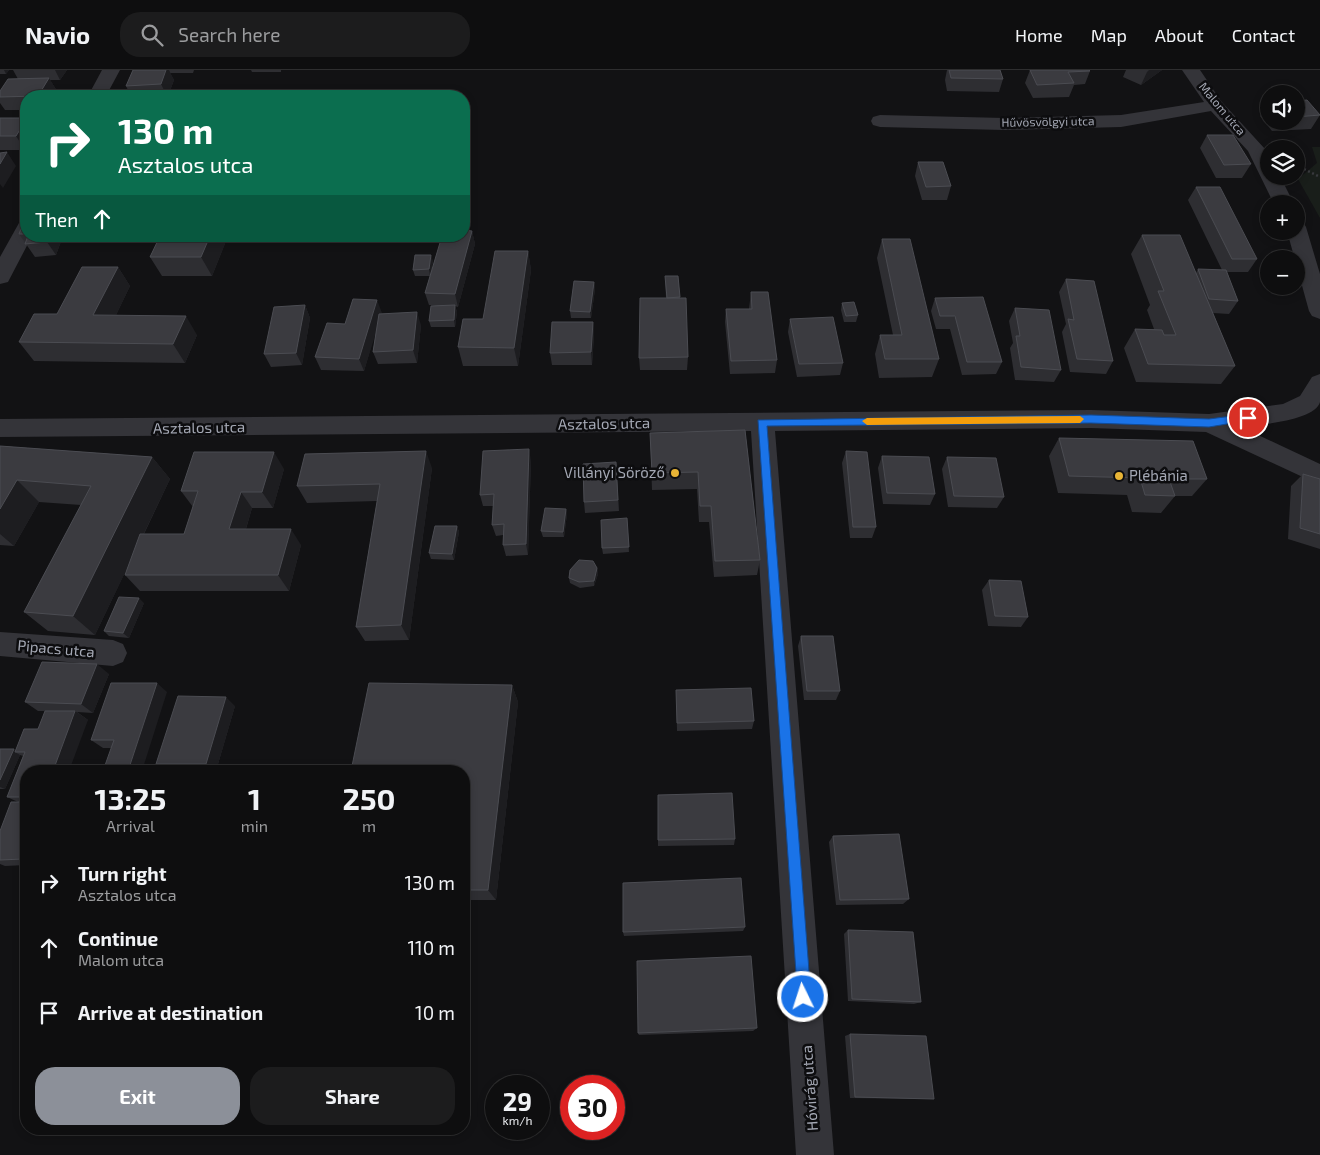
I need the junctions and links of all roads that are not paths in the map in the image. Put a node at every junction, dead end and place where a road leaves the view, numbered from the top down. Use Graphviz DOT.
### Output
graph roads {
  1 [pos="111,70"];
  2 [pos="1191,70"];
  3 [pos="100,90"];
  4 [pos="1215,105"];
  5 [pos="880,121"];
  6 [pos="1260,157"];
  7 [pos="20,239"];
  8 [pos="1300,240"];
  9 [pos="0,276"];
  10 [pos="1320,311"];
  11 [pos="1320,383"];
  12 [pos="762,422"];
  13 [pos="1209,423"];
  14 [pos="12,428"];
  15 [pos="9,454"];
  16 [pos="1320,475"];
  17 [pos="0,644"];
  18 [pos="113,653"];
  19 [pos="815,1155"];
  1 -- 3 [label="street"];
  2 -- 4 [label="street, Malom utca"];
  4 -- 5 [label="street, Hűvösvölgyi utca"];
  4 -- 6 [label="street, Malom utca"];
  7 -- 9 [label="street"];
  8 -- 10 [label="street"];
  11 -- 13 [label="street"];
  12 -- 13 [label="street, Asztalos utca"];
  12 -- 14 [label="street, Asztalos utca"];
  12 -- 19 [label="street, Hóvirág utca"];
  13 -- 16 [label="street"];
  14 -- 15 [label="street"];
  17 -- 18 [label="street, Pipacs utca"];
}
